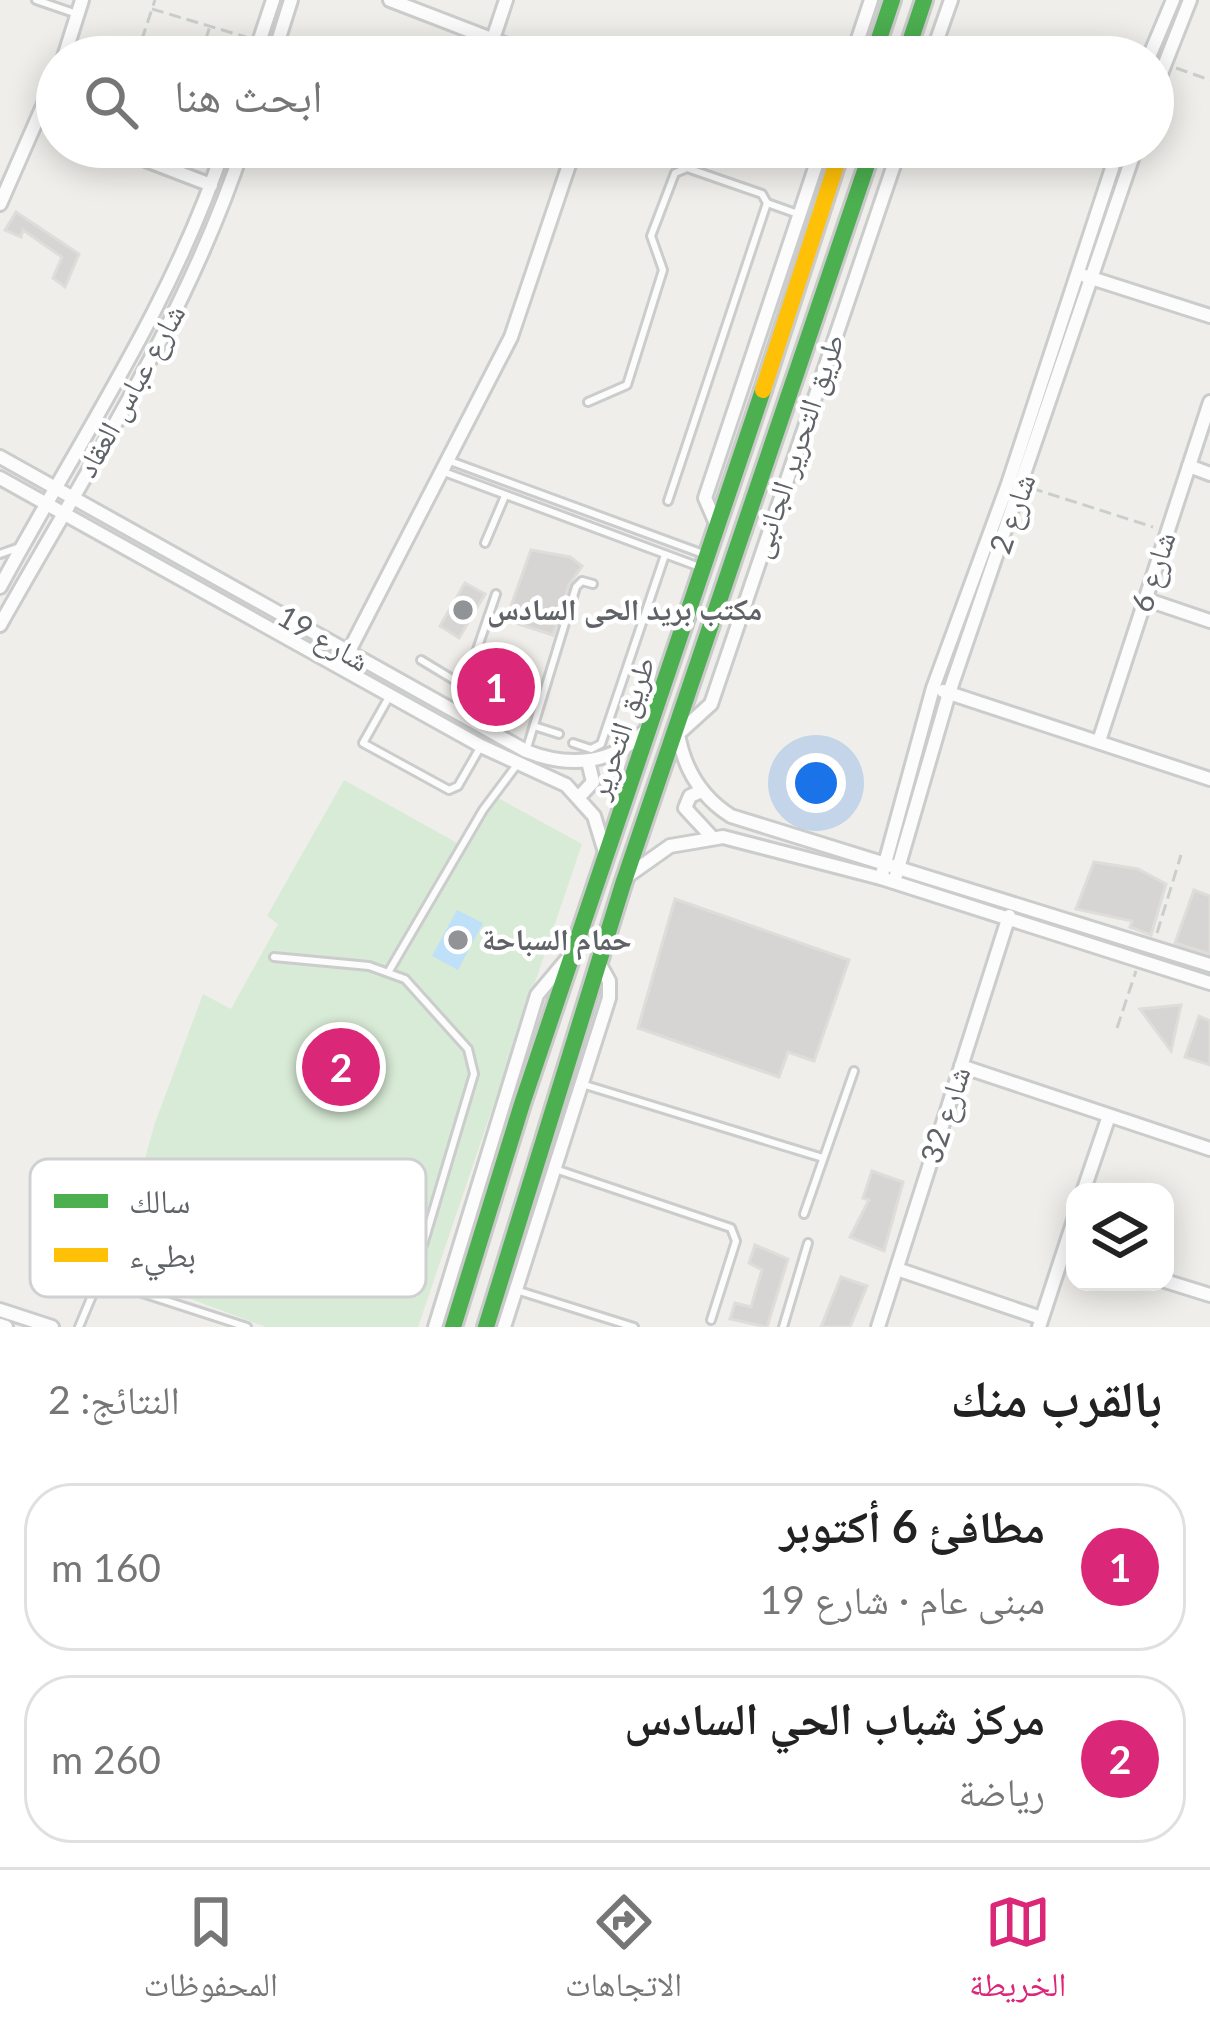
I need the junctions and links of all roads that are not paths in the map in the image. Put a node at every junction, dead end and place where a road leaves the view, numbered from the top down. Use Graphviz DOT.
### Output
graph roads {
  1 [pos="36,0"];
  2 [pos="273,0"];
  3 [pos="291,0"];
  4 [pos="390,0"];
  5 [pos="506,0"];
  6 [pos="871,0"];
  7 [pos="892,0"];
  8 [pos="924,0"];
  9 [pos="951,0"];
  10 [pos="1190,0"];
  11 [pos="80,7"];
  12 [pos="1174,8"];
  13 [pos="71,36"];
  14 [pos="262,36"];
  15 [pos="280,36"];
  16 [pos="494,36"];
  17 [pos="859,36"];
  18 [pos="880,36"];
  19 [pos="911,36"];
  20 [pos="938,36"];
  21 [pos="36,128"];
  22 [pos="167,168"];
  23 [pos="217,168"];
  24 [pos="235,168"];
  25 [pos="568,168"];
  26 [pos="815,168"];
  27 [pos="835,168"];
  28 [pos="866,168"];
  29 [pos="893,168"];
  30 [pos="1113,168"];
  31 [pos="1128,168"];
  32 [pos="212,185"];
  33 [pos="767,203"];
  34 [pos="0,204"];
  35 [pos="800,214"];
  36 [pos="803,262"];
  37 [pos="1085,276"];
  38 [pos="828,277"];
  39 [pos="1210,316"];
  40 [pos="784,318"];
  41 [pos="812,327"];
  42 [pos="588,402"];
  43 [pos="1210,402"];
  44 [pos="0,458"];
  45 [pos="447,466"];
  46 [pos="1189,466"];
  47 [pos="1210,474"];
  48 [pos="0,478"];
  49 [pos="53,487"];
  50 [pos="506,495"];
  51 [pos="72,498"];
  52 [pos="668,501"];
  53 [pos="45,502"];
  54 [pos="63,513"];
  55 [pos="718,528"];
  56 [pos="484,542"];
  57 [pos="21,548"];
  58 [pos="0,554"];
  59 [pos="665,555"];
  60 [pos="707,563"];
  61 [pos="593,584"];
  62 [pos="0,586"];
  63 [pos="496,594"];
  64 [pos="1145,599"];
  65 [pos="1210,621"];
  66 [pos="0,626"];
  67 [pos="348,653"];
  68 [pos="421,660"];
  69 [pos="464,686"];
  70 [pos="933,688"];
  71 [pos="949,693"];
  72 [pos="391,694"];
  73 [pos="455,715"];
  74 [pos="652,724"];
  75 [pos="533,726"];
  76 [pos="559,734"];
  77 [pos="678,734"];
  78 [pos="484,740"];
  79 [pos="1099,742"];
  80 [pos="572,743"];
  81 [pos="522,757"];
  82 [pos="588,761"];
  83 [pos="1210,778"];
  84 [pos="702,791"];
  85 [pos="579,797"];
  86 [pos="712,836"];
  87 [pos="605,862"];
  88 [pos="892,862"];
  89 [pos="625,880"];
  90 [pos="887,880"];
  91 [pos="1013,903"];
  92 [pos="1007,920"];
  93 [pos="574,952"];
  94 [pos="274,957"];
  95 [pos="1210,965"];
  96 [pos="389,971"];
  97 [pos="1210,983"];
  98 [pos="961,1066"];
  99 [pos="854,1071"];
  100 [pos="531,1076"];
  101 [pos="573,1083"];
  102 [pos="1109,1116"];
  103 [pos="515,1129"];
  104 [pos="547,1138"];
  105 [pos="1210,1149"];
  106 [pos="823,1158"];
  107 [pos="555,1169"];
  108 [pos="1086,1183"];
  109 [pos="804,1214"];
  110 [pos="426,1236"];
  111 [pos="808,1243"];
  112 [pos="1066,1260"];
  113 [pos="897,1269"];
  114 [pos="1174,1284"];
  115 [pos="516,1290"];
  116 [pos="1210,1295"];
  117 [pos="90,1297"];
  118 [pos="158,1297"];
  119 [pos="0,1310"];
  120 [pos="712,1320"];
  121 [pos="1040,1322"];
  122 [pos="52,1327"];
  123 [pos="79,1327"];
  124 [pos="247,1327"];
  125 [pos="435,1327"];
  126 [pos="453,1327"];
  127 [pos="486,1327"];
  128 [pos="504,1327"];
  129 [pos="634,1327"];
  130 [pos="783,1327"];
  131 [pos="878,1327"];
  1 -- 11 [label="lane"];
  2 -- 14 [label="street"];
  3 -- 15 [label="street"];
  4 -- 16 [label="street"];
  5 -- 16 [label="street"];
  6 -- 17 [label="street"];
  7 -- 18 [label="street"];
  8 -- 19 [label="street"];
  9 -- 20 [label="street"];
  10 -- 12 [label="street"];
  11 -- 13 [label="street"];
  21 -- 34 [label="street"];
  22 -- 32 [label="street"];
  23 -- 32 [label="street, شارع عباس العقاد"];
  24 -- 51 [label="street, شارع عباس العقاد"];
  25 -- 45 [label="street"];
  26 -- 35 [label="street, طريق التحرير الجانبى"];
  27 -- 36 [label="street, طريق التحرير"];
  28 -- 38 [label="street, طريق التحرير"];
  29 -- 77 [label="street, طريق التحرير الجانبى"];
  30 -- 37 [label="street, شارع 2"];
  31 -- 37 [label="street, شارع 2"];
  32 -- 49 [label="street, شارع عباس العقاد"];
  33 -- 35 [label="lane"];
  33 -- 42 [label="lane"];
  33 -- 52 [label="lane"];
  35 -- 55 [label="street, طريق التحرير الجانبى"];
  36 -- 38 [label="street"];
  36 -- 40 [label="street, طريق التحرير"];
  37 -- 39 [label="street"];
  37 -- 70 [label="street, شارع 2"];
  37 -- 71 [label="street, شارع 2"];
  38 -- 41 [label="street, طريق التحرير"];
  40 -- 41 [label="street"];
  40 -- 55 [label="street, طريق التحرير"];
  41 -- 77 [label="street, طريق التحرير"];
  43 -- 46 [label="street, شارع 6"];
  44 -- 49 [label="street, شارع 19"];
  45 -- 50 [label="lane"];
  45 -- 60 [label="lane"];
  45 -- 67 [label="street"];
  46 -- 47 [label="street"];
  46 -- 64 [label="street, شارع 6"];
  48 -- 53 [label="street, شارع 19"];
  49 -- 51 [label="street, شارع 19"];
  49 -- 53 [label="street, شارع عباس العقاد"];
  50 -- 56 [label="lane"];
  50 -- 59 [label="lane"];
  51 -- 54 [label="street, شارع عباس العقاد"];
  51 -- 67 [label="street, شارع 19"];
  53 -- 54 [label="street, شارع 19"];
  53 -- 57 [label="street, شارع عباس العقاد"];
  54 -- 66 [label="street, شارع عباس العقاد"];
  54 -- 72 [label="street, شارع 19"];
  55 -- 60 [label="street, طريق التحرير"];
  57 -- 58 [label="lane"];
  57 -- 62 [label="street, شارع عباس العقاد"];
  59 -- 60 [label="lane"];
  59 -- 80 [label="lane"];
  60 -- 74 [label="street, طريق التحرير"];
  61 -- 75 [label="lane"];
  63 -- 69 [label="lane"];
  64 -- 65 [label="street"];
  64 -- 79 [label="street, شارع 6"];
  67 -- 73 [label="street, شارع 19"];
  68 -- 69 [label="lane"];
  69 -- 73 [label="lane"];
  70 -- 71 [label="street"];
  70 -- 88 [label="street, شارع 2"];
  71 -- 79 [label="street"];
  71 -- 88 [label="street, شارع 2"];
  72 -- 78 [label="street, شارع 19"];
  72 -- 78 [label="lane"];
  73 -- 78 [label="street, شارع 19"];
  74 -- 82 [label="street"];
  74 -- 87 [label="street, طريق التحرير"];
  75 -- 76 [label="lane"];
  75 -- 81 [label="lane"];
  77 -- 84 [label="street"];
  77 -- 89 [label="street, طريق التحرير"];
  78 -- 81 [label="street, شارع 19"];
  79 -- 83 [label="street"];
  81 -- 82 [label="street, شارع 19"];
  81 -- 85 [label="street, شارع 19"];
  81 -- 96 [label="lane"];
  82 -- 85 [label="street"];
  84 -- 86 [label="street"];
  84 -- 88 [label="street"];
  85 -- 87 [label="street"];
  86 -- 89 [label="street"];
  86 -- 90 [label="street"];
  87 -- 93 [label="street, طريق التحرير"];
  88 -- 90 [label="street, شارع 2"];
  88 -- 91 [label="street"];
  89 -- 101 [label="street, طريق التحرير"];
  90 -- 92 [label="street"];
  91 -- 92 [label="street, شارع 32"];
  91 -- 95 [label="street"];
  92 -- 97 [label="street"];
  92 -- 98 [label="street, شارع 32"];
  93 -- 100 [label="street, طريق التحرير"];
  93 -- 125 [label="street"];
  94 -- 96 [label="lane"];
  96 -- 110 [label="lane"];
  98 -- 102 [label="street"];
  98 -- 113 [label="street, شارع 32"];
  99 -- 106 [label="lane"];
  100 -- 101 [label="street"];
  100 -- 103 [label="street, طريق التحرير"];
  101 -- 104 [label="street, طريق التحرير"];
  101 -- 106 [label="lane"];
  101 -- 107 [label="street"];
  102 -- 105 [label="street"];
  102 -- 108 [label="street"];
  103 -- 104 [label="street"];
  103 -- 126 [label="street, طريق التحرير"];
  104 -- 127 [label="street, طريق التحرير"];
  106 -- 109 [label="lane"];
  107 -- 115 [label="street"];
  107 -- 120 [label="lane"];
  111 -- 130 [label="lane"];
  112 -- 121 [label="street"];
  113 -- 121 [label="street"];
  113 -- 131 [label="street, شارع 32"];
  114 -- 116 [label="street"];
  115 -- 128 [label="street"];
  115 -- 129 [label="lane"];
  117 -- 123 [label="lane"];
  118 -- 124 [label="lane"];
  119 -- 122 [label="street"];
}
